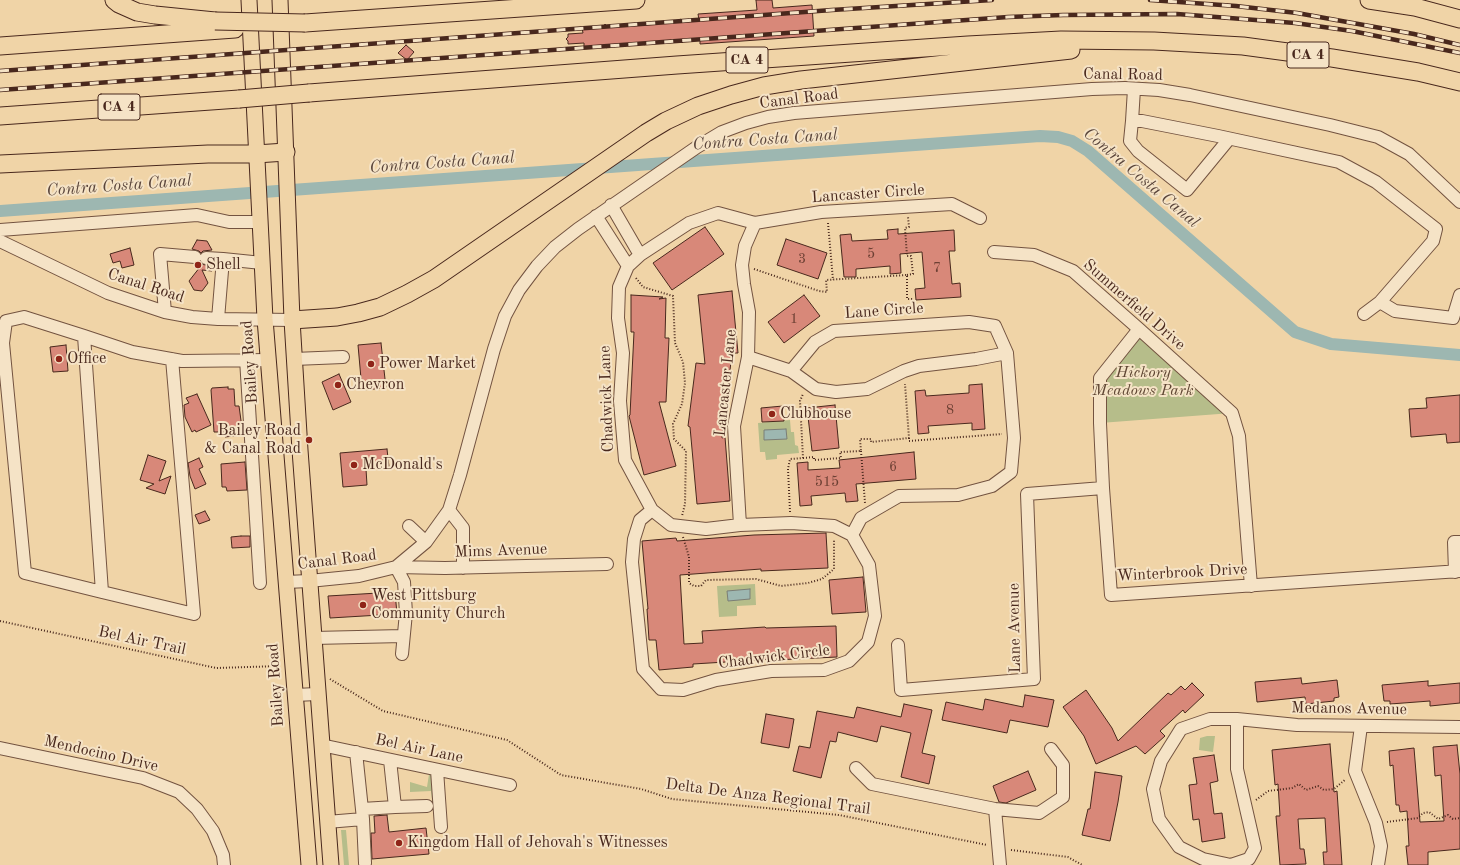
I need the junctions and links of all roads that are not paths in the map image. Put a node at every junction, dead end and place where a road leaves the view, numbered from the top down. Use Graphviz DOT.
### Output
graph roads {
  1 [pos="114,0"];
  2 [pos="249,0"];
  3 [pos="280,0"];
  4 [pos="636,0"];
  5 [pos="1369,0"];
  6 [pos="1460,19"];
  7 [pos="305,23"];
  8 [pos="1154,41"];
  9 [pos="0,46"];
  10 [pos="1460,82"];
  11 [pos="1134,89"];
  12 [pos="0,116"];
  13 [pos="1132,121"];
  14 [pos="1229,139"];
  15 [pos="286,152"];
  16 [pos="256,154"];
  17 [pos="0,164"];
  18 [pos="1460,202"];
  19 [pos="612,205"];
  20 [pos="260,216"];
  21 [pos="596,216"];
  22 [pos="980,218"];
  23 [pos="755,223"];
  24 [pos="0,230"];
  25 [pos="0,242"];
  26 [pos="994,252"];
  27 [pos="640,256"];
  28 [pos="223,259"];
  29 [pos="262,263"];
  30 [pos="628,266"];
  31 [pos="1460,295"];
  32 [pos="1380,302"];
  33 [pos="165,312"];
  34 [pos="1364,314"];
  35 [pos="218,319"];
  36 [pos="265,319"];
  37 [pos="292,320"];
  38 [pos="1139,329"];
  39 [pos="84,336"];
  40 [pos="1007,353"];
  41 [pos="748,356"];
  42 [pos="343,357"];
  43 [pos="172,359"];
  44 [pos="246,359"];
  45 [pos="294,359"];
  46 [pos="268,360"];
  47 [pos="791,371"];
  48 [pos="1102,488"];
  49 [pos="449,510"];
  50 [pos="652,510"];
  51 [pos="740,525"];
  52 [pos="409,526"];
  53 [pos="852,535"];
  54 [pos="426,542"];
  55 [pos="1460,542"];
  56 [pos="607,564"];
  57 [pos="396,567"];
  58 [pos="463,568"];
  59 [pos="1458,572"];
  60 [pos="309,581"];
  61 [pos="286,582"];
  62 [pos="260,583"];
  63 [pos="1251,586"];
  64 [pos="102,592"];
  65 [pos="403,636"];
  66 [pos="313,638"];
  67 [pos="898,645"];
  68 [pos="402,654"];
  69 [pos="317,694"];
  70 [pos="295,696"];
  71 [pos="1237,719"];
  72 [pos="1361,726"];
  73 [pos="1460,727"];
  74 [pos="321,745"];
  75 [pos="0,748"];
  76 [pos="1052,749"];
  77 [pos="356,752"];
  78 [pos="390,760"];
  79 [pos="856,768"];
  80 [pos="437,770"];
  81 [pos="510,785"];
  82 [pos="427,806"];
  83 [pos="395,807"];
  84 [pos="995,810"];
  85 [pos="363,814"];
  86 [pos="327,822"];
  87 [pos="441,827"];
  88 [pos="365,863"];
  89 [pos="224,865"];
  90 [pos="309,865"];
  91 [pos="331,865"];
  92 [pos="1000,865"];
  93 [pos="1378,865"];
  1 -- 7 [label="highway, bridge"];
  2 -- 16 [label="main road, Bailey Road"];
  3 -- 15 [label="main road"];
  4 -- 7 [label="highway"];
  5 -- 6 [label="highway"];
  7 -- 9 [label="highway, bridge"];
  8 -- 10 [label="highway, CA 4"];
  8 -- 12 [label="highway, CA 4, bridge"];
  8 -- 37 [label="highway"];
  11 -- 13 [label="street"];
  11 -- 18 [label="street, Canal Road"];
  11 -- 19 [label="street, Canal Road"];
  13 -- 14 [label="street"];
  13 -- 14 [label="street"];
  14 -- 32 [label="street"];
  15 -- 16 [label="highway"];
  15 -- 37 [label="main road"];
  16 -- 17 [label="highway"];
  16 -- 20 [label="main road, Bailey Road"];
  19 -- 21 [label="street, Canal Road"];
  19 -- 27 [label="street"];
  20 -- 24 [label="street"];
  20 -- 29 [label="main road, Bailey Road"];
  21 -- 30 [label="street"];
  21 -- 49 [label="street, Canal Road"];
  22 -- 23 [label="street, Lancaster Circle"];
  23 -- 27 [label="street, Chadwick Lane"];
  23 -- 41 [label="street, Lancaster Lane"];
  25 -- 33 [label="street, Canal Road"];
  26 -- 38 [label="street, Summerfield Drive"];
  27 -- 30 [label="street, Chadwick Lane"];
  28 -- 29 [label="street"];
  28 -- 33 [label="street"];
  28 -- 35 [label="street"];
  29 -- 36 [label="main road, Bailey Road"];
  30 -- 50 [label="street, Chadwick Lane"];
  31 -- 32 [label="street"];
  32 -- 34 [label="street"];
  33 -- 35 [label="street, Canal Road"];
  35 -- 36 [label="street, Canal Road"];
  36 -- 37 [label="street, Canal Road"];
  36 -- 46 [label="main road, Bailey Road"];
  37 -- 45 [label="main road"];
  38 -- 48 [label="street, Winterbrook Drive"];
  38 -- 63 [label="street, Summerfield Drive"];
  39 -- 43 [label="street"];
  39 -- 64 [label="street"];
  39 -- 64 [label="street"];
  40 -- 47 [label="street"];
  40 -- 47 [label="street, Lane Circle"];
  40 -- 53 [label="street"];
  41 -- 47 [label="street"];
  41 -- 51 [label="street, Lancaster Lane"];
  42 -- 45 [label="street"];
  43 -- 44 [label="street"];
  43 -- 64 [label="street"];
  44 -- 46 [label="street"];
  44 -- 62 [label="street"];
  45 -- 60 [label="main road"];
  46 -- 61 [label="main road, Bailey Road"];
  48 -- 63 [label="street, Winterbrook Drive"];
  48 -- 67 [label="street, Lane Avenue"];
  49 -- 54 [label="street, Canal Road"];
  49 -- 58 [label="street"];
  50 -- 51 [label="street, Chadwick Lane"];
  50 -- 53 [label="street, Chadwick Circle"];
  51 -- 53 [label="street, Chadwick Lane"];
  52 -- 54 [label="street"];
  54 -- 57 [label="street, Canal Road"];
  55 -- 59 [label="street"];
  56 -- 58 [label="street, Mims Avenue"];
  57 -- 58 [label="street, Mims Avenue"];
  57 -- 60 [label="street, Canal Road"];
  57 -- 65 [label="street"];
  59 -- 63 [label="street, Winterbrook Drive"];
  60 -- 61 [label="street, Canal Road"];
  60 -- 66 [label="main road"];
  61 -- 70 [label="main road, Bailey Road"];
  65 -- 66 [label="street"];
  65 -- 68 [label="street"];
  66 -- 69 [label="main road"];
  69 -- 70 [label="street"];
  69 -- 74 [label="main road"];
  70 -- 90 [label="main road, Bailey Road"];
  71 -- 71 [label="street, Medanos Avenue"];
  71 -- 72 [label="street, Medanos Avenue"];
  72 -- 73 [label="street, Medanos Avenue"];
  72 -- 93 [label="street"];
  74 -- 77 [label="street, Bel Air Lane"];
  74 -- 86 [label="main road"];
  75 -- 89 [label="street, Mendocino Drive"];
  76 -- 84 [label="street"];
  77 -- 78 [label="street, Bel Air Lane"];
  77 -- 85 [label="street"];
  78 -- 80 [label="street, Bel Air Lane"];
  78 -- 83 [label="street"];
  79 -- 84 [label="street"];
  80 -- 81 [label="street, Bel Air Lane"];
  80 -- 87 [label="street"];
  82 -- 83 [label="street"];
  83 -- 85 [label="street"];
  84 -- 92 [label="street"];
  85 -- 86 [label="street"];
  85 -- 88 [label="street"];
  86 -- 91 [label="main road"];
}
